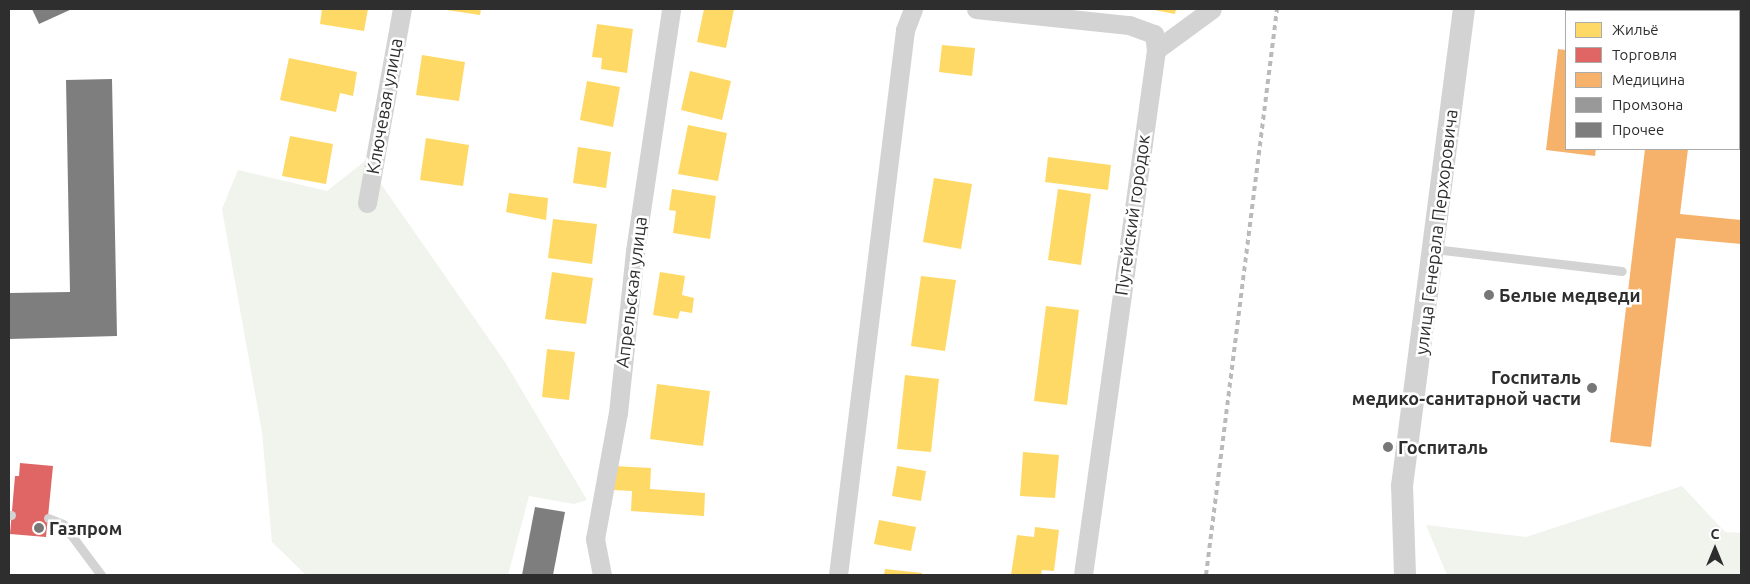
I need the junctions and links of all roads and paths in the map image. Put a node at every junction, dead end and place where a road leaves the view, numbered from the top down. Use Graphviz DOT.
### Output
graph roads {
  1 [pos="402,9"];
  2 [pos="671,9"];
  3 [pos="913,9"];
  4 [pos="976,9"];
  5 [pos="1212,9"];
  6 [pos="1464,9"];
  7 [pos="1156,50"];
  8 [pos="367,203"];
  9 [pos="1434,249"];
  10 [pos="1622,271"];
  11 [pos="48,518"];
  12 [pos="101,575"];
  13 [pos="602,575"];
  14 [pos="838,575"];
  15 [pos="1083,575"];
  16 [pos="1405,575"];
  1 -- 8 [label="street, Ключевая улица"];
  2 -- 13 [label="street, Апрельская улица"];
  3 -- 14 [label="street"];
  4 -- 7 [label="street"];
  5 -- 7 [label="street"];
  6 -- 9 [label="street, улица Генерала Перхоровича"];
  7 -- 15 [label="street, Путейский городок"];
  9 -- 10 [label="lane"];
  9 -- 16 [label="street, улица Генерала Перхоровича"];
  11 -- 12 [label="lane"];
}
